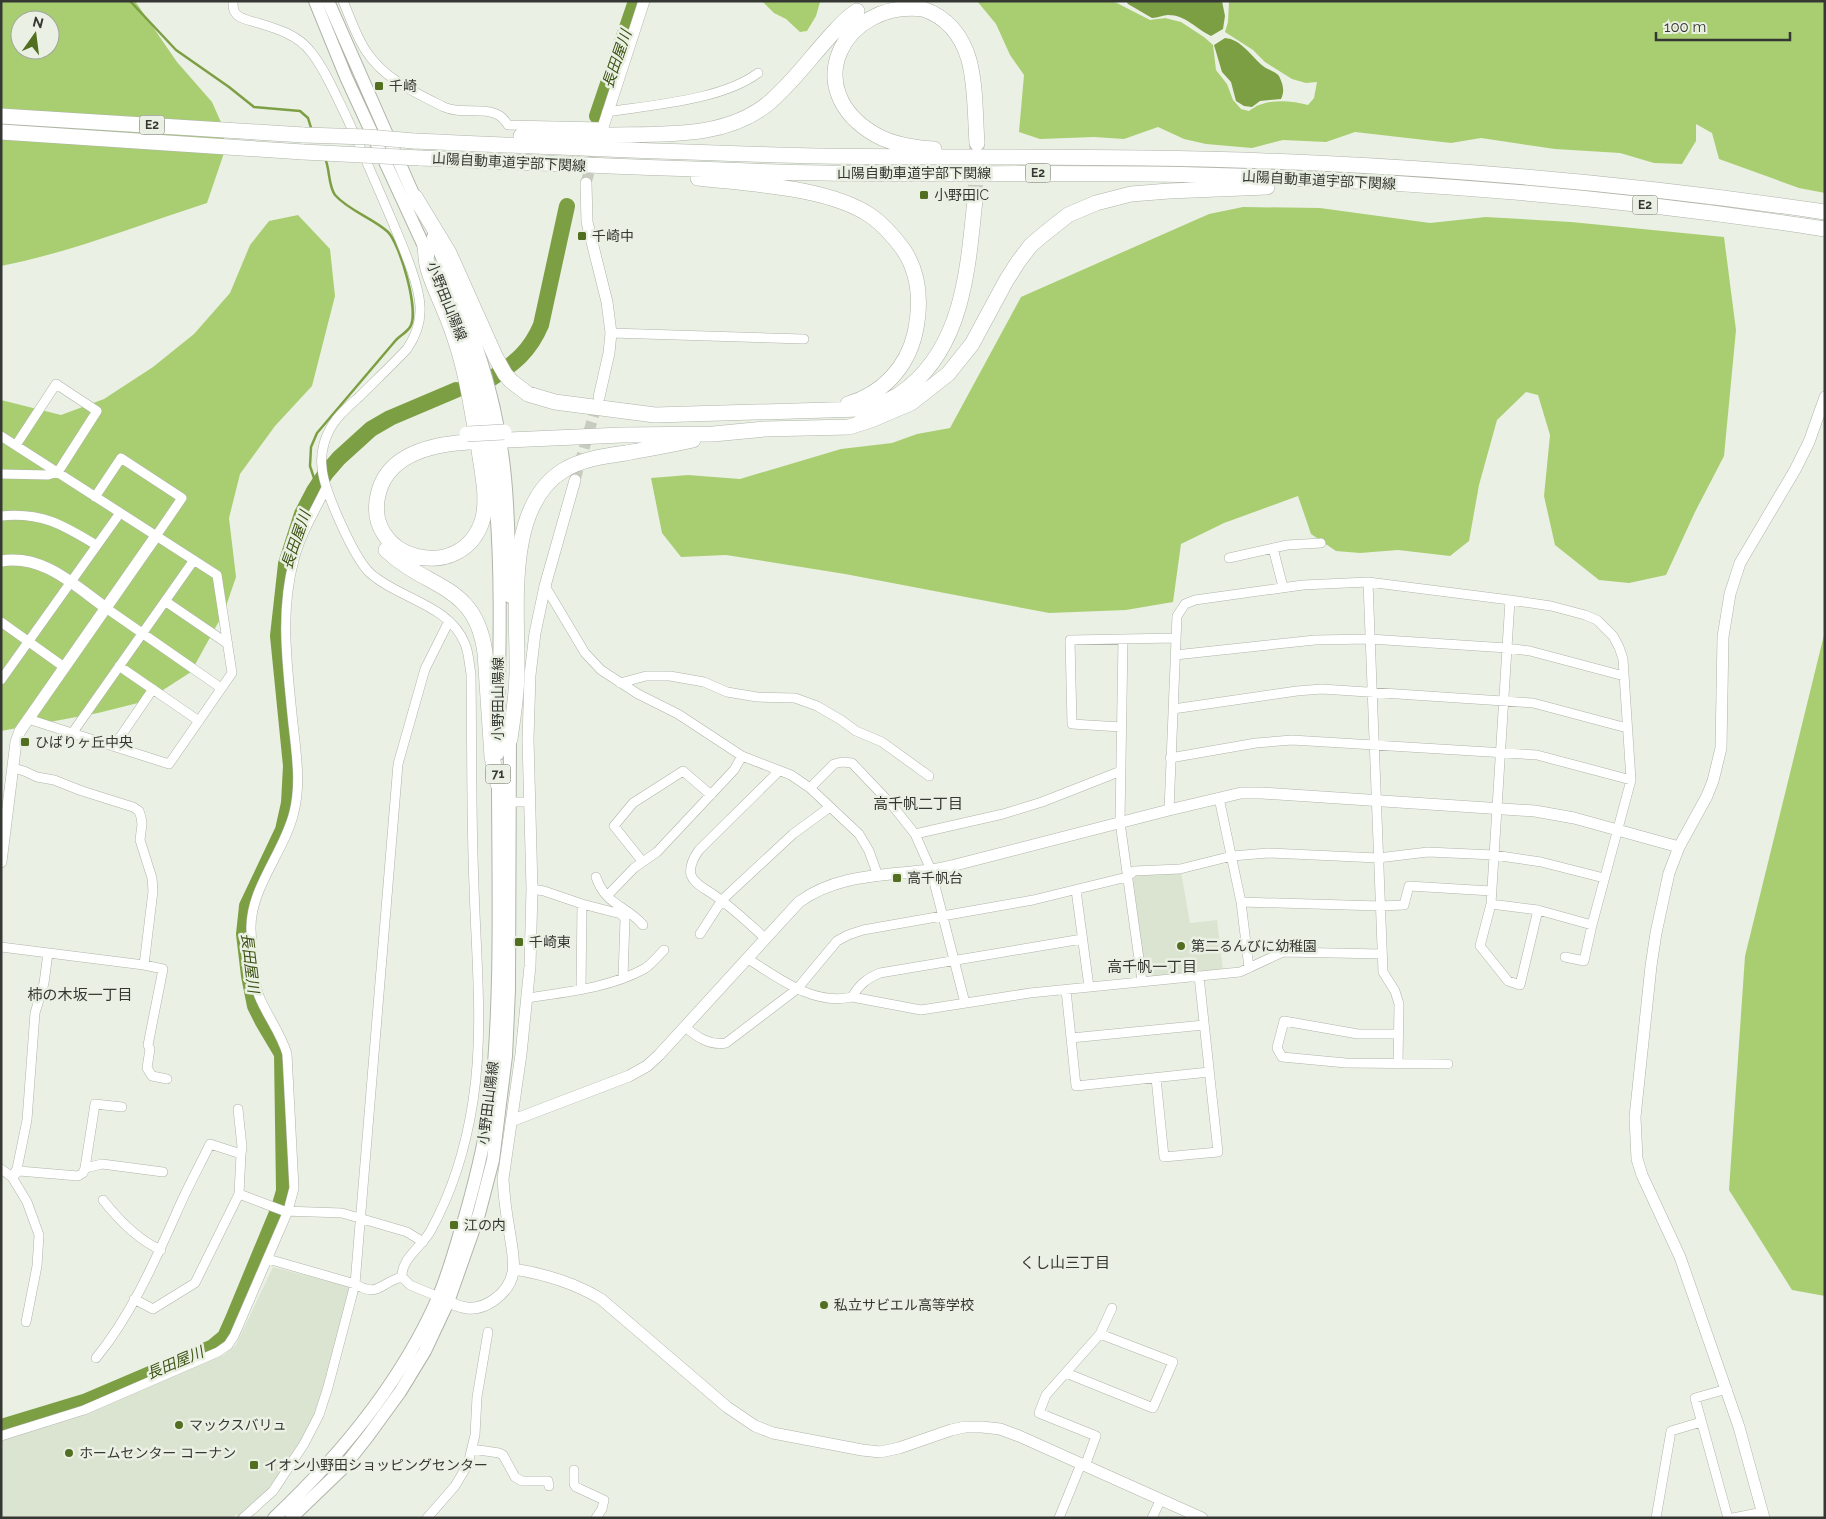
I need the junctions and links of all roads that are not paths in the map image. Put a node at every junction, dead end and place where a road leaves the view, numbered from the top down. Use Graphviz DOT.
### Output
graph roads {
  1 [pos="234,1"];
  2 [pos="315,1"];
  3 [pos="328,1"];
  4 [pos="343,1"];
  5 [pos="644,1"];
  6 [pos="876,1"];
  7 [pos="925,1"];
  8 [pos="758,74"];
  9 [pos="607,112"];
  10 [pos="1,116"];
  11 [pos="603,127"];
  12 [pos="1,132"];
  13 [pos="414,138"];
  14 [pos="1030,158"];
  15 [pos="610,166"];
  16 [pos="586,183"];
  17 [pos="1465,188"];
  18 [pos="415,197"];
  19 [pos="1825,212"];
  20 [pos="1825,229"];
  21 [pos="425,247"];
  22 [pos="611,333"];
  23 [pos="804,339"];
  24 [pos="1825,397"];
  25 [pos="599,398"];
  26 [pos="830,409"];
  27 [pos="721,412"];
  28 [pos="807,427"];
  29 [pos="713,434"];
  30 [pos="1,436"];
  31 [pos="505,436"];
  32 [pos="468,438"];
  33 [pos="16,445"];
  34 [pos="58,472"];
  35 [pos="1,474"];
  36 [pos="575,480"];
  37 [pos="326,488"];
  38 [pos="95,497"];
  39 [pos="120,513"];
  40 [pos="1,516"];
  41 [pos="156,536"];
  42 [pos="1321,543"];
  43 [pos="96,545"];
  44 [pos="1273,548"];
  45 [pos="1229,558"];
  46 [pos="194,560"];
  47 [pos="1,561"];
  48 [pos="70,582"];
  49 [pos="1368,582"];
  50 [pos="545,586"];
  51 [pos="1283,587"];
  52 [pos="1510,600"];
  53 [pos="165,601"];
  54 [pos="106,608"];
  55 [pos="449,621"];
  56 [pos="1,622"];
  57 [pos="142,633"];
  58 [pos="1175,638"];
  59 [pos="1123,639"];
  60 [pos="28,640"];
  61 [pos="1370,640"];
  62 [pos="228,644"];
  63 [pos="1507,648"];
  64 [pos="1175,655"];
  65 [pos="64,666"];
  66 [pos="119,666"];
  67 [pos="1624,676"];
  68 [pos="1,680"];
  69 [pos="620,683"];
  70 [pos="221,688"];
  71 [pos="153,690"];
  72 [pos="1372,692"];
  73 [pos="1504,701"];
  74 [pos="1173,709"];
  75 [pos="28,719"];
  76 [pos="199,721"];
  77 [pos="1121,728"];
  78 [pos="1627,728"];
  79 [pos="73,732"];
  80 [pos="510,739"];
  81 [pos="1374,744"];
  82 [pos="114,746"];
  83 [pos="1501,753"];
  84 [pos="742,756"];
  85 [pos="1170,758"];
  86 [pos="13,768"];
  87 [pos="779,771"];
  88 [pos="1121,771"];
  89 [pos="929,776"];
  90 [pos="1631,780"];
  91 [pos="498,784"];
  92 [pos="810,788"];
  93 [pos="710,795"];
  94 [pos="1219,798"];
  95 [pos="1376,799"];
  96 [pos="510,802"];
  97 [pos="530,802"];
  98 [pos="830,807"];
  99 [pos="1497,808"];
  100 [pos="1169,810"];
  101 [pos="1120,822"];
  102 [pos="1618,830"];
  103 [pos="915,834"];
  104 [pos="1679,847"];
  105 [pos="1494,855"];
  106 [pos="1232,856"];
  107 [pos="1378,858"];
  108 [pos="642,861"];
  109 [pos="1,862"];
  110 [pos="931,870"];
  111 [pos="878,876"];
  112 [pos="596,877"];
  113 [pos="1127,877"];
  114 [pos="1604,878"];
  115 [pos="532,890"];
  116 [pos="1076,890"];
  117 [pos="1491,891"];
  118 [pos="607,896"];
  119 [pos="722,900"];
  120 [pos="1241,902"];
  121 [pos="582,904"];
  122 [pos="1491,904"];
  123 [pos="1380,906"];
  124 [pos="1538,910"];
  125 [pos="943,916"];
  126 [pos="1592,924"];
  127 [pos="643,925"];
  128 [pos="700,934"];
  129 [pos="765,938"];
  130 [pos="1082,939"];
  131 [pos="1,947"];
  132 [pos="664,950"];
  133 [pos="48,953"];
  134 [pos="1382,954"];
  135 [pos="1565,957"];
  136 [pos="748,959"];
  137 [pos="955,960"];
  138 [pos="144,965"];
  139 [pos="1249,968"];
  140 [pos="1199,976"];
  141 [pos="623,978"];
  142 [pos="1142,981"];
  143 [pos="1089,987"];
  144 [pos="580,989"];
  145 [pos="797,989"];
  146 [pos="1066,990"];
  147 [pos="852,997"];
  148 [pos="527,998"];
  149 [pos="964,1002"];
  150 [pos="1204,1025"];
  151 [pos="685,1027"];
  152 [pos="1398,1034"];
  153 [pos="1071,1038"];
  154 [pos="1398,1064"];
  155 [pos="1448,1064"];
  156 [pos="1209,1072"];
  157 [pos="1156,1078"];
  158 [pos="167,1079"];
  159 [pos="122,1107"];
  160 [pos="238,1109"];
  161 [pos="511,1121"];
  162 [pos="241,1154"];
  163 [pos="85,1168"];
  164 [pos="1,1169"];
  165 [pos="163,1172"];
  166 [pos="12,1177"];
  167 [pos="239,1194"];
  168 [pos="103,1200"];
  169 [pos="286,1211"];
  170 [pos="361,1219"];
  171 [pos="423,1242"];
  172 [pos="161,1250"];
  173 [pos="268,1259"];
  174 [pos="514,1269"];
  175 [pos="402,1276"];
  176 [pos="355,1284"];
  177 [pos="134,1299"];
  178 [pos="443,1300"];
  179 [pos="1112,1308"];
  180 [pos="26,1322"];
  181 [pos="488,1332"];
  182 [pos="1100,1334"];
  183 [pos="96,1358"];
  184 [pos="1066,1373"];
  185 [pos="1726,1389"];
  186 [pos="1701,1422"];
  187 [pos="1,1436"];
  188 [pos="472,1449"];
  189 [pos="1083,1465"];
  190 [pos="574,1470"];
  191 [pos="549,1486"];
  192 [pos="1161,1499"];
  193 [pos="1764,1515"];
  194 [pos="243,1518"];
  195 [pos="274,1518"];
  196 [pos="291,1518"];
  197 [pos="427,1518"];
  198 [pos="596,1518"];
  199 [pos="1059,1518"];
  200 [pos="1152,1518"];
  201 [pos="1202,1518"];
  202 [pos="1656,1518"];
  203 [pos="1728,1518"];
  204 [pos="1732,1518"];
  1 -- 37 [label="street"];
  2 -- 21 [label="main road, 小野田山陽線 / 71"];
  3 -- 18 [label="main road, 小野田山陽線 / 71"];
  4 -- 11 [label="street"];
  5 -- 9 [label="street"];
  6 -- 13 [label="highway"];
  7 -- 14 [label="highway"];
  8 -- 9 [label="street"];
  9 -- 11 [label="street"];
  10 -- 13 [label="highway, E2, bridge"];
  12 -- 15 [label="highway, 山陽自動車道宇部下関線 / E2, bridge"];
  13 -- 14 [label="highway, 山陽自動車道宇部下関線 / E2"];
  14 -- 19 [label="highway, 山陽自動車道宇部下関線 / E2"];
  15 -- 17 [label="highway, 山陽自動車道宇部下関線 / E2"];
  15 -- 26 [label="highway"];
  16 -- 22 [label="street"];
  17 -- 20 [label="highway, 山陽自動車道宇部下関線 / E2"];
  17 -- 28 [label="highway"];
  18 -- 27 [label="highway"];
  18 -- 80 [label="main road, 小野田山陽線 / 71"];
  21 -- 32 [label="highway"];
  21 -- 91 [label="main road, 小野田山陽線 / 71"];
  22 -- 23 [label="street"];
  22 -- 25 [label="street"];
  24 -- 104 [label="street"];
  26 -- 27 [label="highway"];
  26 -- 28 [label="highway"];
  27 -- 31 [label="highway"];
  28 -- 29 [label="highway"];
  29 -- 31 [label="highway"];
  29 -- 80 [label="highway"];
  30 -- 33 [label="street"];
  31 -- 32 [label="highway, bridge"];
  32 -- 91 [label="highway"];
  33 -- 34 [label="street"];
  33 -- 34 [label="street"];
  34 -- 35 [label="street"];
  34 -- 38 [label="street"];
  36 -- 50 [label="street"];
  37 -- 55 [label="street"];
  37 -- 169 [label="street"];
  38 -- 39 [label="street"];
  38 -- 41 [label="street"];
  39 -- 41 [label="street"];
  39 -- 43 [label="street"];
  40 -- 43 [label="street"];
  41 -- 46 [label="street"];
  41 -- 54 [label="street"];
  42 -- 44 [label="street"];
  43 -- 48 [label="street"];
  44 -- 45 [label="street"];
  44 -- 51 [label="street"];
  46 -- 53 [label="street"];
  46 -- 62 [label="street"];
  47 -- 48 [label="street"];
  48 -- 54 [label="street"];
  48 -- 60 [label="street"];
  49 -- 51 [label="street"];
  49 -- 52 [label="street"];
  49 -- 61 [label="street"];
  50 -- 69 [label="street"];
  50 -- 97 [label="street"];
  51 -- 58 [label="street"];
  52 -- 63 [label="street"];
  52 -- 67 [label="street"];
  53 -- 57 [label="street"];
  53 -- 62 [label="street"];
  54 -- 57 [label="street"];
  54 -- 65 [label="street"];
  55 -- 170 [label="street"];
  55 -- 171 [label="street"];
  56 -- 60 [label="street"];
  57 -- 66 [label="street"];
  57 -- 70 [label="street"];
  58 -- 59 [label="street"];
  58 -- 64 [label="street"];
  59 -- 77 [label="street"];
  59 -- 77 [label="street"];
  60 -- 65 [label="street"];
  60 -- 68 [label="street"];
  61 -- 63 [label="street"];
  61 -- 64 [label="street"];
  61 -- 72 [label="street"];
  62 -- 70 [label="street"];
  63 -- 67 [label="street"];
  63 -- 73 [label="street"];
  64 -- 74 [label="street"];
  65 -- 75 [label="street"];
  66 -- 71 [label="street"];
  66 -- 79 [label="street"];
  67 -- 78 [label="street"];
  69 -- 84 [label="street"];
  69 -- 89 [label="street"];
  70 -- 76 [label="street"];
  71 -- 76 [label="street"];
  71 -- 82 [label="street"];
  72 -- 73 [label="street"];
  72 -- 74 [label="street"];
  72 -- 81 [label="street"];
  73 -- 78 [label="street"];
  73 -- 83 [label="street"];
  74 -- 85 [label="street"];
  75 -- 79 [label="street"];
  75 -- 86 [label="street"];
  76 -- 82 [label="street"];
  77 -- 88 [label="street"];
  78 -- 90 [label="street"];
  79 -- 82 [label="street"];
  80 -- 96 [label="main road, 小野田山陽線 / 71"];
  81 -- 83 [label="street"];
  81 -- 85 [label="street"];
  81 -- 95 [label="street"];
  83 -- 90 [label="street"];
  83 -- 99 [label="street"];
  84 -- 87 [label="street"];
  84 -- 93 [label="street"];
  85 -- 100 [label="street"];
  86 -- 109 [label="street"];
  86 -- 138 [label="street"];
  87 -- 92 [label="street"];
  87 -- 119 [label="street"];
  88 -- 101 [label="street"];
  88 -- 103 [label="street"];
  90 -- 102 [label="street"];
  91 -- 178 [label="main road, 小野田山陽線 / 71"];
  92 -- 98 [label="street"];
  92 -- 103 [label="street"];
  93 -- 108 [label="street"];
  93 -- 108 [label="street"];
  94 -- 95 [label="street"];
  94 -- 100 [label="street"];
  94 -- 106 [label="street"];
  95 -- 99 [label="street"];
  95 -- 107 [label="street"];
  96 -- 97 [label="street"];
  96 -- 178 [label="main road, 小野田山陽線 / 71"];
  97 -- 115 [label="street"];
  98 -- 111 [label="street"];
  98 -- 119 [label="street"];
  99 -- 102 [label="street"];
  99 -- 105 [label="street"];
  100 -- 101 [label="street"];
  101 -- 110 [label="street"];
  101 -- 113 [label="street"];
  102 -- 104 [label="street"];
  102 -- 114 [label="street"];
  103 -- 110 [label="street"];
  104 -- 185 [label="street"];
  105 -- 107 [label="street"];
  105 -- 114 [label="street"];
  105 -- 117 [label="street"];
  106 -- 107 [label="street"];
  106 -- 113 [label="street"];
  106 -- 120 [label="street"];
  107 -- 123 [label="street"];
  108 -- 118 [label="street"];
  110 -- 111 [label="street"];
  110 -- 125 [label="street"];
  111 -- 129 [label="street"];
  112 -- 118 [label="street"];
  113 -- 116 [label="street"];
  113 -- 142 [label="street"];
  114 -- 126 [label="street"];
  115 -- 121 [label="street"];
  115 -- 148 [label="street"];
  116 -- 125 [label="street"];
  116 -- 130 [label="street"];
  117 -- 122 [label="street"];
  117 -- 123 [label="street"];
  118 -- 127 [label="street"];
  119 -- 128 [label="street"];
  119 -- 129 [label="street"];
  120 -- 123 [label="street"];
  120 -- 139 [label="street"];
  121 -- 141 [label="street"];
  121 -- 144 [label="street"];
  122 -- 124 [label="street"];
  122 -- 124 [label="street"];
  123 -- 134 [label="street"];
  124 -- 126 [label="street"];
  125 -- 137 [label="street"];
  125 -- 145 [label="street"];
  126 -- 135 [label="street"];
  129 -- 136 [label="street"];
  130 -- 137 [label="street"];
  130 -- 143 [label="street"];
  131 -- 133 [label="street"];
  132 -- 141 [label="street"];
  133 -- 138 [label="street"];
  133 -- 166 [label="street"];
  134 -- 139 [label="street"];
  134 -- 152 [label="street"];
  136 -- 145 [label="street"];
  136 -- 151 [label="street"];
  137 -- 147 [label="street"];
  137 -- 149 [label="street"];
  138 -- 158 [label="street"];
  139 -- 140 [label="street"];
  140 -- 142 [label="street"];
  140 -- 150 [label="street"];
  141 -- 144 [label="street"];
  142 -- 143 [label="street"];
  143 -- 146 [label="street"];
  144 -- 148 [label="street"];
  145 -- 147 [label="street"];
  145 -- 151 [label="street"];
  146 -- 149 [label="street"];
  146 -- 153 [label="street"];
  147 -- 149 [label="street"];
  148 -- 161 [label="street"];
  150 -- 153 [label="street"];
  150 -- 156 [label="street"];
  151 -- 161 [label="street"];
  152 -- 154 [label="street"];
  152 -- 154 [label="street"];
  153 -- 157 [label="street"];
  154 -- 155 [label="street"];
  156 -- 157 [label="street"];
  156 -- 157 [label="street"];
  159 -- 163 [label="street"];
  160 -- 162 [label="street"];
  161 -- 174 [label="street"];
  162 -- 167 [label="street"];
  162 -- 172 [label="street"];
  163 -- 165 [label="street"];
  163 -- 166 [label="street"];
  164 -- 166 [label="street"];
  166 -- 180 [label="street"];
  167 -- 169 [label="street"];
  167 -- 177 [label="street"];
  168 -- 172 [label="street"];
  169 -- 170 [label="street"];
  169 -- 173 [label="street"];
  170 -- 171 [label="street"];
  170 -- 176 [label="street"];
  171 -- 175 [label="street"];
  172 -- 177 [label="street"];
  173 -- 176 [label="street"];
  173 -- 187 [label="street"];
  174 -- 178 [label="street"];
  174 -- 189 [label="street"];
  175 -- 176 [label="street"];
  175 -- 178 [label="street"];
  176 -- 194 [label="street"];
  177 -- 183 [label="street"];
  178 -- 195 [label="main road, 小野田山陽線 / 71"];
  178 -- 196 [label="main road, 小野田山陽線 / 71"];
  179 -- 182 [label="street"];
  181 -- 188 [label="street"];
  182 -- 184 [label="street"];
  182 -- 184 [label="street"];
  184 -- 189 [label="street"];
  185 -- 186 [label="street"];
  185 -- 193 [label="street"];
  186 -- 202 [label="street"];
  186 -- 203 [label="street"];
  188 -- 191 [label="street"];
  188 -- 197 [label="street"];
  189 -- 192 [label="street"];
  189 -- 199 [label="street"];
  190 -- 198 [label="street"];
  192 -- 200 [label="street"];
  192 -- 201 [label="street"];
  193 -- 204 [label="street"];
}
